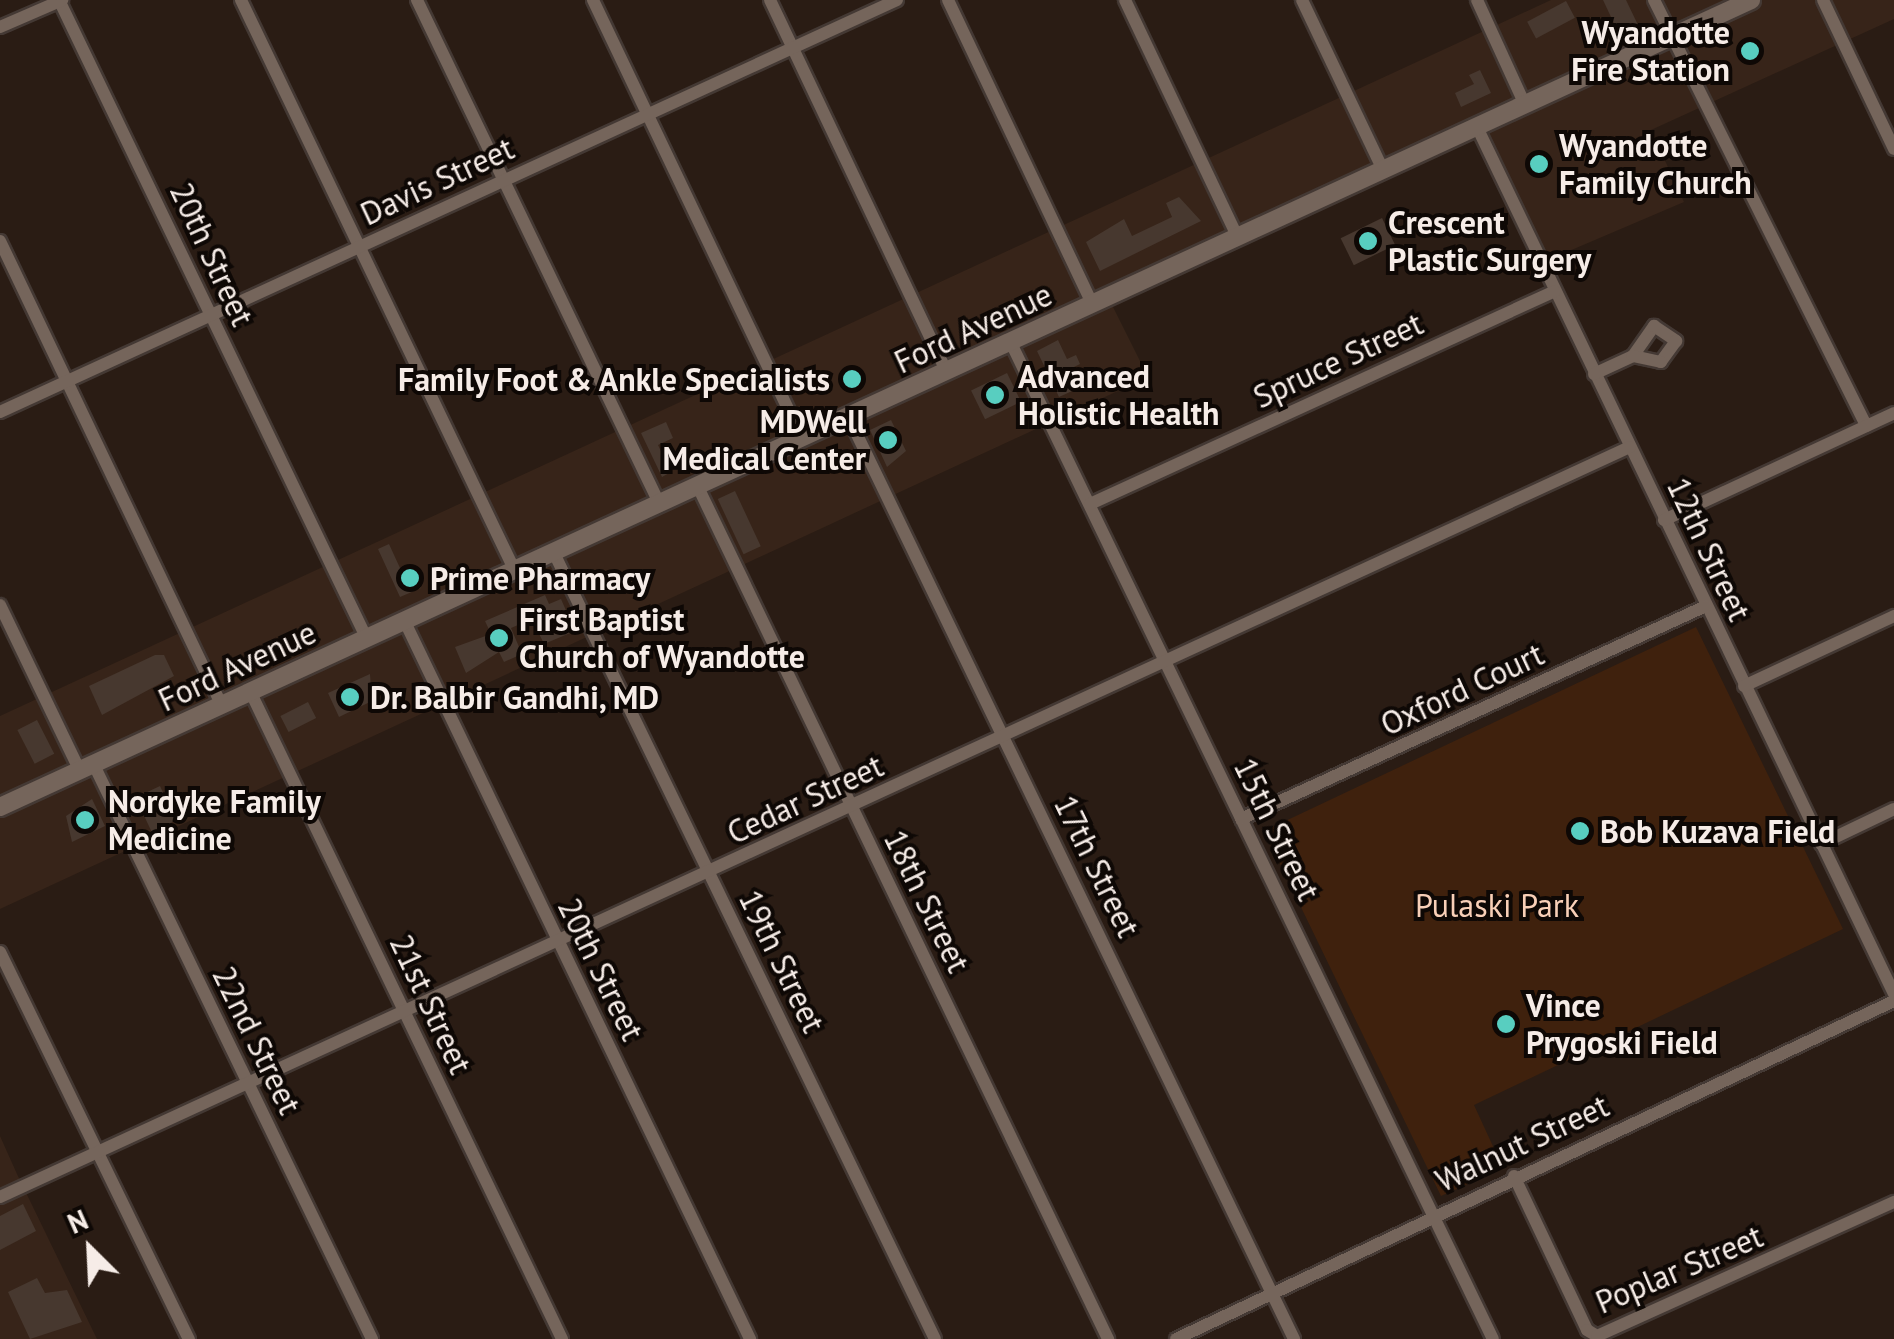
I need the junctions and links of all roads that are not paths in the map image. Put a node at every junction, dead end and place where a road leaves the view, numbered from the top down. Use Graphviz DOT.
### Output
graph roads {
  1 [pos="60,0"];
  2 [pos="240,0"];
  3 [pos="417,0"];
  4 [pos="593,0"];
  5 [pos="770,0"];
  6 [pos="897,0"];
  7 [pos="948,0"];
  8 [pos="1126,0"];
  9 [pos="1302,0"];
  10 [pos="1477,0"];
  11 [pos="1654,0"];
  12 [pos="1751,0"];
  13 [pos="1823,0"];
  14 [pos="0,27"];
  15 [pos="1676,35"];
  16 [pos="792,48"];
  17 [pos="1526,104"];
  18 [pos="648,114"];
  19 [pos="1477,127"];
  20 [pos="1894,149"];
  21 [pos="1383,170"];
  22 [pos="504,181"];
  23 [pos="1238,238"];
  24 [pos="0,241"];
  25 [pos="358,248"];
  26 [pos="1555,291"];
  27 [pos="1093,305"];
  28 [pos="211,316"];
  29 [pos="1012,342"];
  30 [pos="1633,356"];
  31 [pos="948,372"];
  32 [pos="1594,374"];
  33 [pos="68,381"];
  34 [pos="0,412"];
  35 [pos="1894,413"];
  36 [pos="849,418"];
  37 [pos="1866,426"];
  38 [pos="802,439"];
  39 [pos="1630,447"];
  40 [pos="698,487"];
  41 [pos="1090,504"];
  42 [pos="660,505"];
  43 [pos="1664,520"];
  44 [pos="554,553"];
  45 [pos="515,571"];
  46 [pos="0,606"];
  47 [pos="1706,606"];
  48 [pos="1894,616"];
  49 [pos="405,622"];
  50 [pos="367,640"];
  51 [pos="1165,658"];
  52 [pos="1744,686"];
  53 [pos="251,693"];
  54 [pos="222,706"];
  55 [pos="1004,737"];
  56 [pos="87,768"];
  57 [pos="0,808"];
  58 [pos="852,808"];
  59 [pos="1894,809"];
  60 [pos="1241,819"];
  61 [pos="1820,844"];
  62 [pos="709,873"];
  63 [pos="558,942"];
  64 [pos="0,952"];
  65 [pos="1894,997"];
  66 [pos="404,1013"];
  67 [pos="248,1085"];
  68 [pos="98,1154"];
  69 [pos="1514,1176"];
  70 [pos="0,1198"];
  71 [pos="1894,1202"];
  72 [pos="1434,1216"];
  73 [pos="1272,1294"];
  74 [pos="189,1339"];
  75 [pos="372,1339"];
  76 [pos="562,1339"];
  77 [pos="750,1339"];
  78 [pos="935,1339"];
  79 [pos="1108,1339"];
  80 [pos="1176,1339"];
  81 [pos="1294,1339"];
  82 [pos="1493,1339"];
  1 -- 14 [label="street"];
  1 -- 28 [label="street, 20th Street"];
  2 -- 25 [label="street"];
  3 -- 22 [label="street"];
  4 -- 18 [label="street"];
  5 -- 16 [label="street"];
  6 -- 16 [label="street, Davis Street"];
  7 -- 27 [label="street"];
  8 -- 23 [label="street"];
  9 -- 21 [label="street"];
  10 -- 17 [label="street"];
  11 -- 15 [label="street"];
  12 -- 15 [label="main road, Ford Avenue"];
  13 -- 20 [label="street"];
  15 -- 17 [label="main road, Ford Avenue"];
  15 -- 37 [label="street"];
  16 -- 18 [label="street, Davis Street"];
  16 -- 31 [label="street"];
  17 -- 19 [label="main road, Ford Avenue"];
  18 -- 22 [label="street, Davis Street"];
  18 -- 38 [label="street"];
  19 -- 21 [label="main road, Ford Avenue"];
  19 -- 26 [label="street, 12th Street"];
  21 -- 23 [label="main road, Ford Avenue"];
  22 -- 25 [label="street, Davis Street"];
  22 -- 42 [label="street"];
  23 -- 27 [label="main road, Ford Avenue"];
  24 -- 33 [label="street"];
  25 -- 28 [label="street, Davis Street"];
  25 -- 45 [label="street"];
  26 -- 32 [label="street, 12th Street"];
  26 -- 41 [label="street, Spruce Street"];
  27 -- 29 [label="main road, Ford Avenue"];
  28 -- 33 [label="street, Davis Street"];
  28 -- 50 [label="street, 20th Street"];
  29 -- 31 [label="main road, Ford Avenue"];
  29 -- 41 [label="street, 15th Street"];
  30 -- 32 [label="street"];
  31 -- 36 [label="main road, Ford Avenue"];
  32 -- 39 [label="street, 12th Street"];
  33 -- 34 [label="street, Davis Street"];
  33 -- 54 [label="street"];
  35 -- 37 [label="street"];
  36 -- 38 [label="main road, Ford Avenue"];
  36 -- 55 [label="street, 17th Street"];
  37 -- 43 [label="street"];
  38 -- 40 [label="main road, Ford Avenue"];
  39 -- 43 [label="street, 12th Street"];
  39 -- 51 [label="street, Cedar Street"];
  40 -- 42 [label="main road, Ford Avenue"];
  40 -- 58 [label="street, 18th Street"];
  41 -- 51 [label="street, 15th Street"];
  42 -- 44 [label="main road, Ford Avenue"];
  43 -- 47 [label="street, 12th Street"];
  44 -- 45 [label="main road, Ford Avenue"];
  44 -- 62 [label="street, 19th Street"];
  45 -- 49 [label="main road, Ford Avenue"];
  46 -- 56 [label="street, 22nd Street"];
  47 -- 52 [label="street, 12th Street"];
  47 -- 60 [label="street, Oxford Court"];
  48 -- 52 [label="street"];
  49 -- 50 [label="main road, Ford Avenue"];
  49 -- 63 [label="street, 20th Street"];
  50 -- 53 [label="main road, Ford Avenue"];
  51 -- 55 [label="street, Cedar Street"];
  51 -- 60 [label="street, 15th Street"];
  52 -- 61 [label="street, 12th Street"];
  53 -- 54 [label="main road, Ford Avenue"];
  53 -- 66 [label="street, 21st Street"];
  54 -- 56 [label="main road, Ford Avenue"];
  55 -- 58 [label="street, Cedar Street"];
  55 -- 73 [label="street, 17th Street"];
  56 -- 57 [label="main road, Ford Avenue"];
  56 -- 67 [label="street, 22nd Street"];
  58 -- 62 [label="street, Cedar Street"];
  58 -- 79 [label="street, 18th Street"];
  59 -- 61 [label="street"];
  60 -- 72 [label="street, 15th Street"];
  61 -- 65 [label="street, 12th Street"];
  62 -- 63 [label="street, Cedar Street"];
  62 -- 78 [label="street, 19th Street"];
  63 -- 66 [label="street, Cedar Street"];
  63 -- 77 [label="street, 20th Street"];
  64 -- 68 [label="street"];
  65 -- 69 [label="street, Walnut Street"];
  66 -- 67 [label="street, Cedar Street"];
  66 -- 76 [label="street, 21st Street"];
  67 -- 68 [label="street, Cedar Street"];
  67 -- 75 [label="street, 22nd Street"];
  68 -- 70 [label="street, Cedar Street"];
  68 -- 74 [label="street"];
  69 -- 71 [label="street, Poplar Street"];
  69 -- 72 [label="street, Walnut Street"];
  72 -- 73 [label="street, Walnut Street"];
  72 -- 82 [label="street, 15th Street"];
  73 -- 80 [label="street, Walnut Street"];
  73 -- 81 [label="street, 17th Street"];
}
